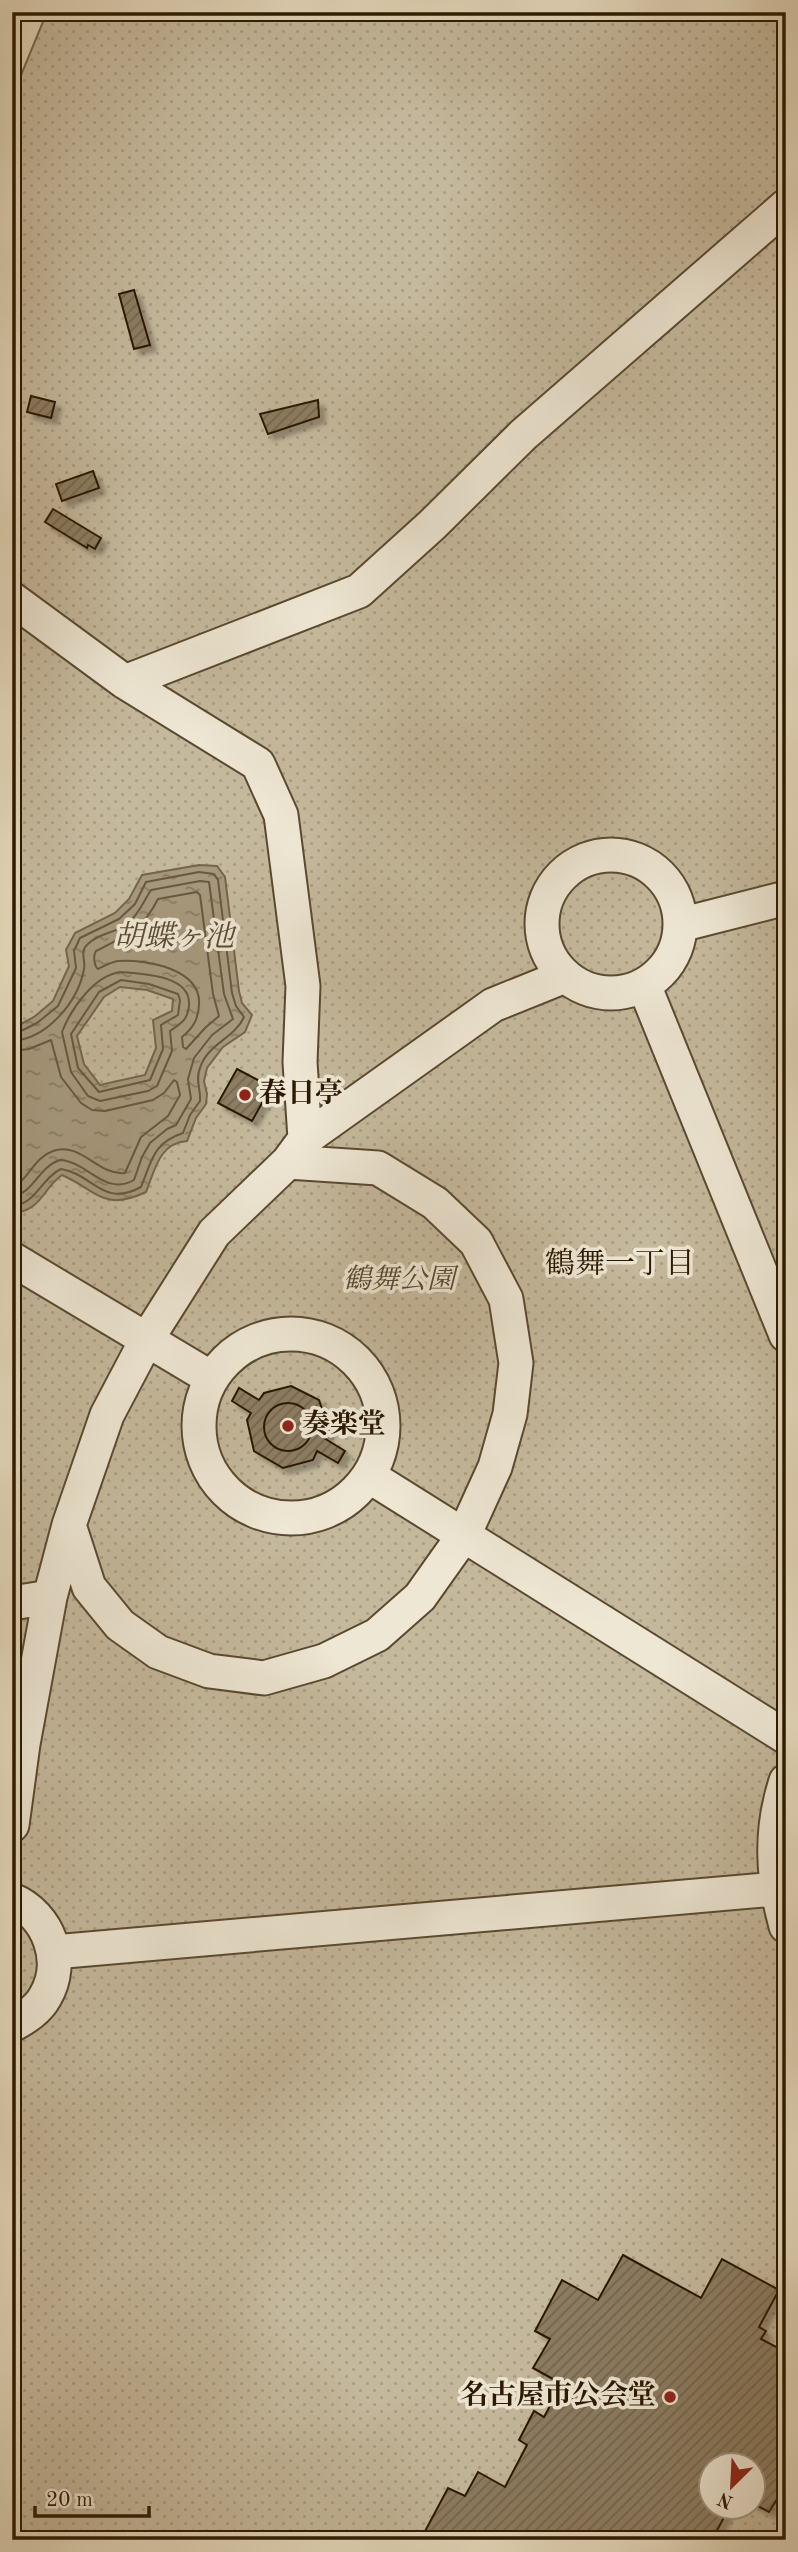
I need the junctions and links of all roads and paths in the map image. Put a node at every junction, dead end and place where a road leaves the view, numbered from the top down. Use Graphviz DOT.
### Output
graph roads {
  1 [pos="786,206"];
  2 [pos="12,600"];
  3 [pos="125,682"];
  4 [pos="786,898"];
  5 [pos="680,925"];
  6 [pos="565,976"];
  7 [pos="644,985"];
  8 [pos="296,1151"];
  9 [pos="12,1259"];
  10 [pos="786,1335"];
  11 [pos="148,1339"];
  12 [pos="211,1378"];
  13 [pos="369,1476"];
  14 [pos="69,1525"];
  15 [pos="464,1535"];
  16 [pos="50,1597"];
  17 [pos="12,1603"];
  18 [pos="786,1737"];
  19 [pos="786,1781"];
  20 [pos="12,1825"];
  21 [pos="776,1889"];
  22 [pos="12,1900"];
  23 [pos="786,1926"];
  24 [pos="54,1952"];
  25 [pos="12,2025"];
  1 -- 3 [label="street"];
  2 -- 3 [label="street"];
  3 -- 8 [label="street"];
  4 -- 5 [label="street"];
  5 -- 6 [label="street"];
  5 -- 7 [label="street"];
  6 -- 7 [label="street"];
  6 -- 8 [label="street"];
  7 -- 10 [label="street"];
  8 -- 11 [label="street"];
  8 -- 15 [label="street"];
  9 -- 11 [label="street"];
  11 -- 12 [label="street"];
  11 -- 14 [label="street"];
  12 -- 13 [label="street"];
  12 -- 13 [label="street"];
  13 -- 15 [label="street"];
  14 -- 15 [label="street"];
  14 -- 16 [label="street"];
  15 -- 18 [label="street"];
  16 -- 17 [label="street"];
  16 -- 20 [label="street"];
  19 -- 21 [label="street"];
  21 -- 23 [label="street"];
  21 -- 24 [label="street"];
  22 -- 24 [label="street"];
  24 -- 25 [label="street"];
}
